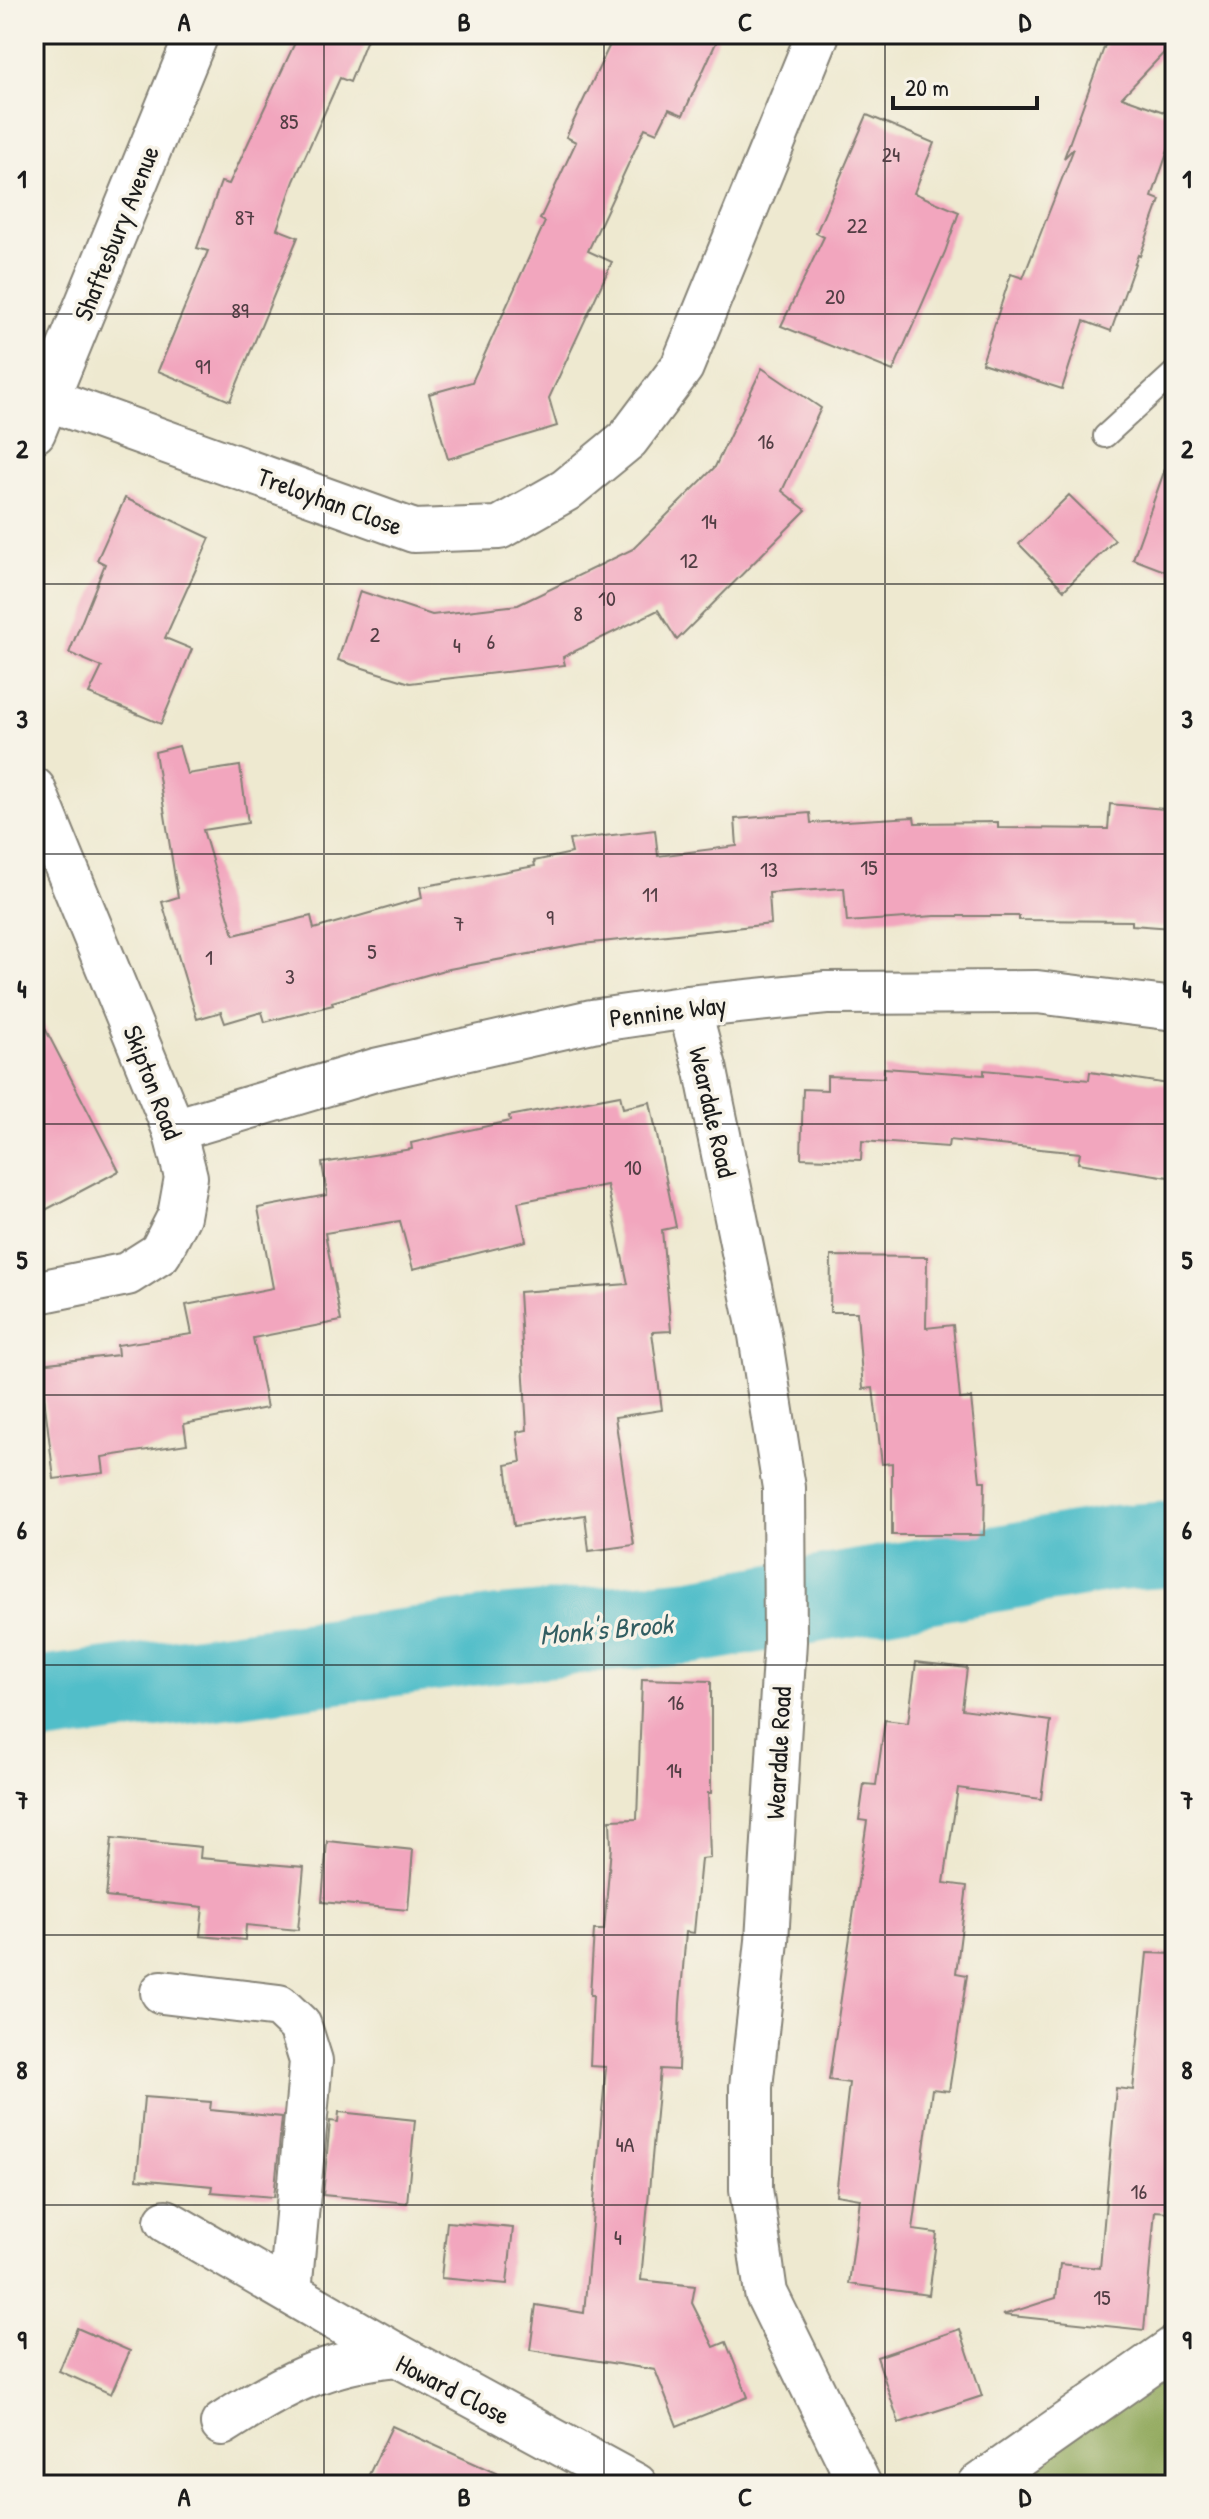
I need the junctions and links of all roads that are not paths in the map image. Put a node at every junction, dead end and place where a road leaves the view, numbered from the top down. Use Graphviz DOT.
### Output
graph roads {
  1 [pos="197,34"];
  2 [pos="818,34"];
  3 [pos="1175,372"];
  4 [pos="41,416"];
  5 [pos="1105,436"];
  6 [pos="34,789"];
  7 [pos="689,1007"];
  8 [pos="1175,1009"];
  9 [pos="174,1130"];
  10 [pos="34,1293"];
  11 [pos="162,1992"];
  12 [pos="166,2221"];
  13 [pos="290,2292"];
  14 [pos="1175,2347"];
  15 [pos="397,2355"];
  16 [pos="222,2424"];
  17 [pos="636,2485"];
  18 [pos="860,2485"];
  19 [pos="979,2485"];
  1 -- 4 [label="street, Shaftesbury Avenue"];
  2 -- 4 [label="street, Treloyhan Close"];
  3 -- 5 [label="lane"];
  6 -- 9 [label="street, Skipton Road"];
  7 -- 8 [label="street, Pennine Way"];
  7 -- 9 [label="street, Pennine Way"];
  7 -- 18 [label="street, Weardale Road"];
  9 -- 10 [label="street, Skipton Road"];
  11 -- 13 [label="street"];
  12 -- 13 [label="street"];
  13 -- 15 [label="street"];
  14 -- 19 [label="street"];
  15 -- 16 [label="street, Howard Close"];
  15 -- 17 [label="street, Howard Close"];
}
